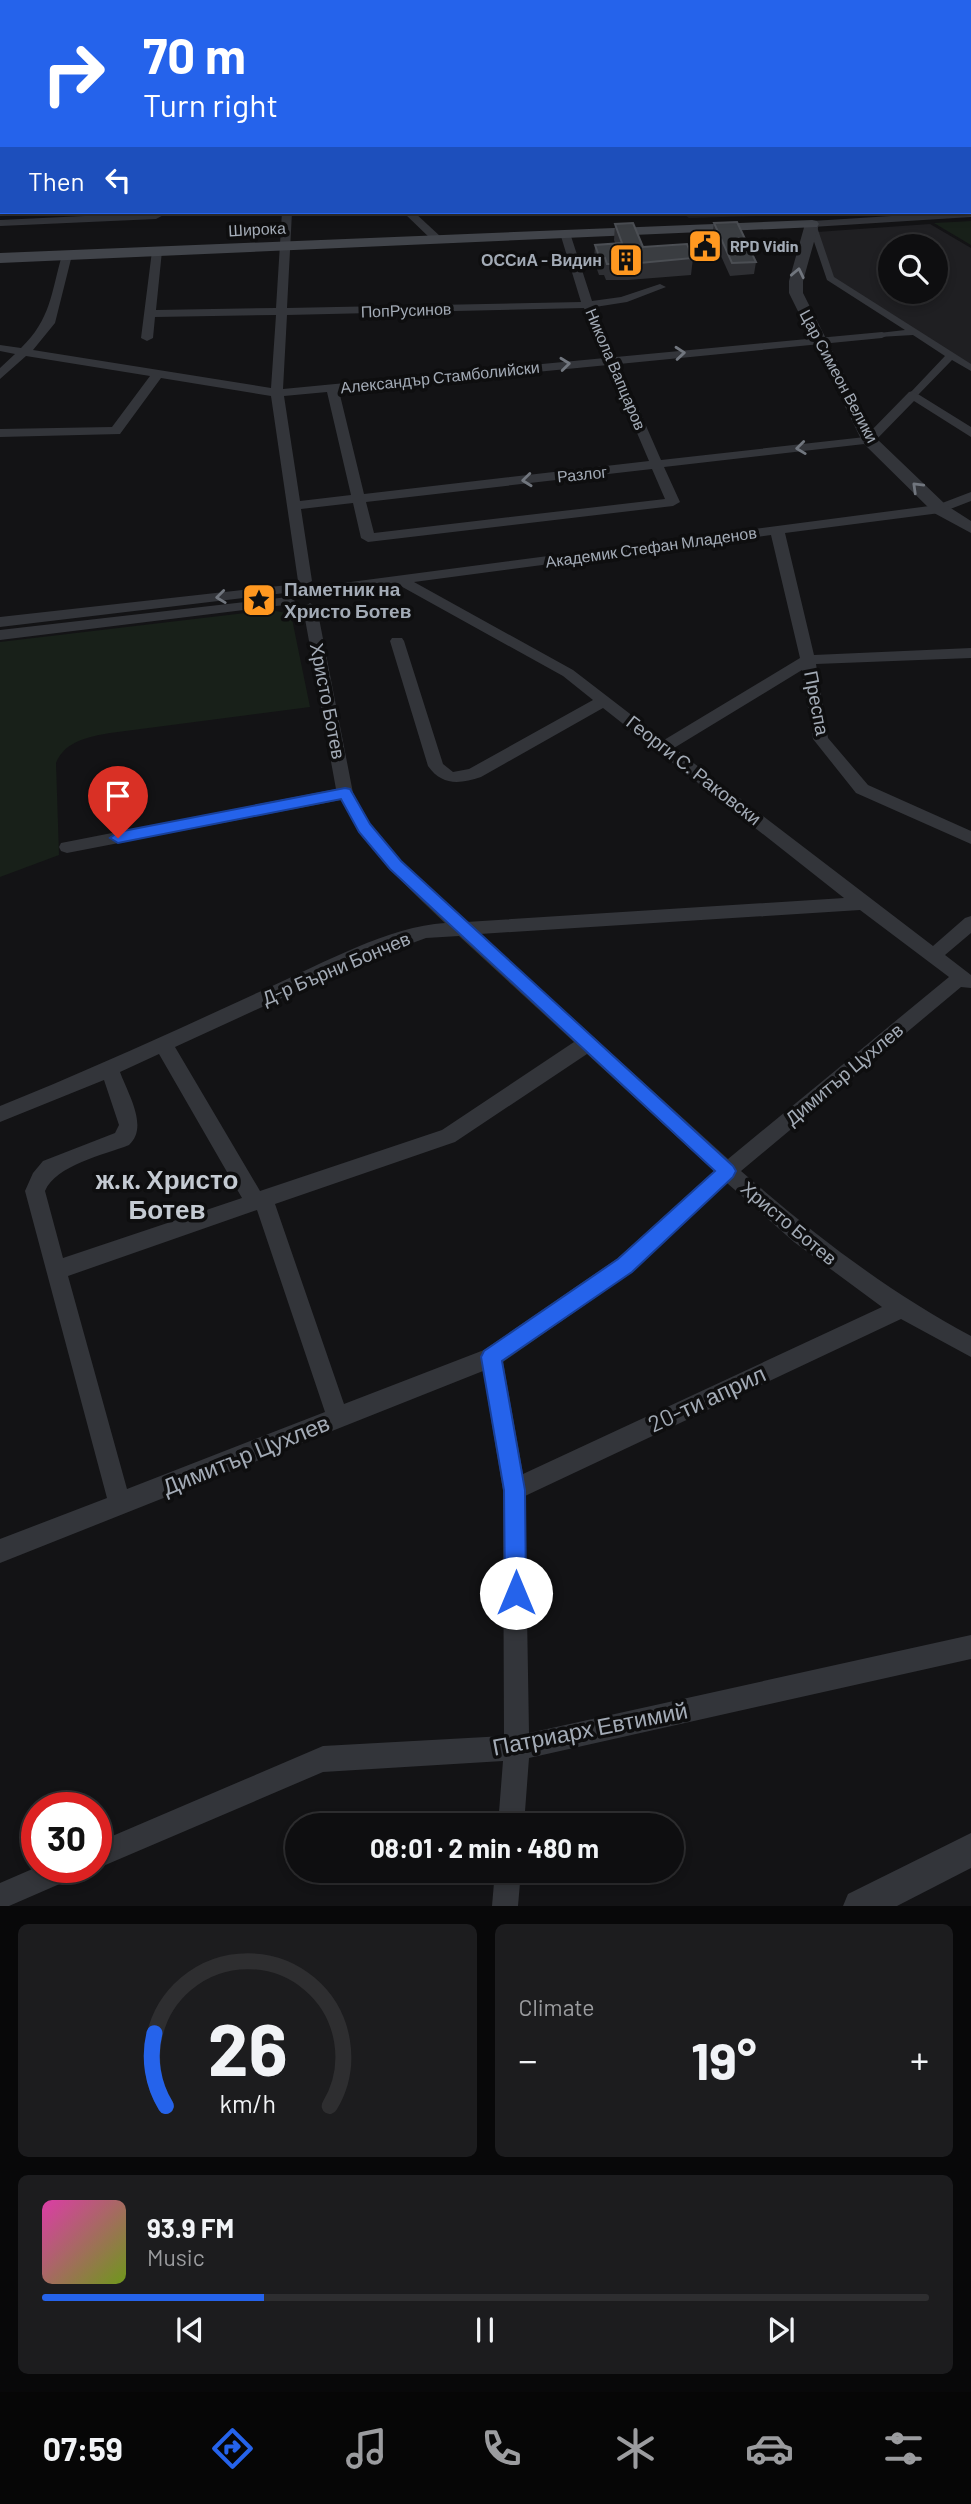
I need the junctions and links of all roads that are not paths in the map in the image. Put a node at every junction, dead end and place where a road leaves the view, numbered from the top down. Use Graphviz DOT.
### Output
graph roads {
  1 [pos="160,214"];
  2 [pos="287,214"];
  3 [pos="415,214"];
  4 [pos="971,214"];
  5 [pos="813,216"];
  6 [pos="0,223"];
  7 [pos="565,233"];
  8 [pos="437,239"];
  9 [pos="284,246"];
  10 [pos="157,251"];
  11 [pos="66,255"];
  12 [pos="0,258"];
  13 [pos="660,287"];
  14 [pos="588,305"];
  15 [pos="283,313"];
  16 [pos="150,314"];
  17 [pos="914,332"];
  18 [pos="882,335"];
  19 [pos="147,338"];
  20 [pos="820,340"];
  21 [pos="0,348"];
  22 [pos="25,352"];
  23 [pos="951,355"];
  24 [pos="612,359"];
  25 [pos="971,368"];
  26 [pos="158,374"];
  27 [pos="0,375"];
  28 [pos="332,387"];
  29 [pos="277,393"];
  30 [pos="913,395"];
  31 [pos="0,433"];
  32 [pos="971,433"];
  33 [pos="869,440"];
  34 [pos="657,466"];
  35 [pos="971,496"];
  36 [pos="358,499"];
  37 [pos="294,506"];
  38 [pos="940,509"];
  39 [pos="971,528"];
  40 [pos="777,530"];
  41 [pos="305,581"];
  42 [pos="401,581"];
  43 [pos="328,589"];
  44 [pos="288,595"];
  45 [pos="310,608"];
  46 [pos="0,622"];
  47 [pos="0,635"];
  48 [pos="397,641"];
  49 [pos="971,653"];
  50 [pos="808,660"];
  51 [pos="605,700"];
  52 [pos="665,747"];
  53 [pos="345,793"];
  54 [pos="971,838"];
  55 [pos="67,847"];
  56 [pos="863,903"];
  57 [pos="971,923"];
  58 [pos="461,928"];
  59 [pos="933,956"];
  60 [pos="966,980"];
  61 [pos="163,1044"];
  62 [pos="588,1044"];
  63 [pos="110,1069"];
  64 [pos="0,1114"];
  65 [pos="727,1171"];
  66 [pos="259,1200"];
  67 [pos="57,1270"];
  68 [pos="899,1309"];
  69 [pos="971,1347"];
  70 [pos="491,1357"];
  71 [pos="338,1418"];
  72 [pos="514,1490"];
  73 [pos="120,1506"];
  74 [pos="0,1551"];
  75 [pos="971,1647"];
  76 [pos="517,1748"];
  77 [pos="512,1813"];
  78 [pos="112,1849"];
  79 [pos="971,1850"];
  80 [pos="31,1883"];
  81 [pos="507,1883"];
  82 [pos="0,1896"];
  83 [pos="505,1906"];
  84 [pos="860,1906"];
  1 -- 6 [label="street"];
  2 -- 9 [label="street"];
  3 -- 8 [label="street"];
  4 -- 5 [label="street"];
  5 -- 7 [label="main road, Широка"];
  5 -- 17 [label="street"];
  20 -- 5 [label="street, Цар Симеон Велики, one-way"];
  7 -- 8 [label="main road, Широка"];
  7 -- 14 [label="street, Никола Вапцаров"];
  8 -- 9 [label="main road, Широка"];
  9 -- 10 [label="main road, Широка"];
  9 -- 15 [label="street"];
  10 -- 11 [label="main road, Широка"];
  10 -- 16 [label="street"];
  11 -- 12 [label="main road, Широка"];
  11 -- 22 [label="street"];
  13 -- 14 [label="street, ПопРусинов"];
  14 -- 15 [label="street, ПопРусинов"];
  14 -- 24 [label="street, Никола Вапцаров"];
  15 -- 16 [label="street, ПопРусинов"];
  15 -- 29 [label="street"];
  16 -- 19 [label="street"];
  17 -- 18 [label="street"];
  17 -- 23 [label="street"];
  18 -- 20 [label="street, Александър Стамболийски"];
  24 -- 20 [label="street, Александър Стамболийски, one-way"];
  20 -- 33 [label="street, Цар Симеон Велики"];
  21 -- 22 [label="street, Александър Стамболийски"];
  22 -- 26 [label="street, Александър Стамболийски"];
  22 -- 27 [label="street"];
  23 -- 25 [label="street"];
  23 -- 30 [label="street"];
  28 -- 24 [label="street, Александър Стамболийски, one-way"];
  24 -- 34 [label="street, Никола Вапцаров"];
  26 -- 29 [label="street, Александър Стамболийски"];
  26 -- 31 [label="street"];
  28 -- 29 [label="street, Александър Стамболийски"];
  28 -- 36 [label="street"];
  29 -- 37 [label="street"];
  30 -- 32 [label="street"];
  30 -- 33 [label="street"];
  33 -- 34 [label="street, Разлог, one-way"];
  38 -- 33 [label="street, Цар Симеон Велики, one-way"];
  34 -- 36 [label="street, Разлог, one-way"];
  34 -- 36 [label="street, Никола Вапцаров"];
  35 -- 38 [label="street, Академик Стефан Младенов"];
  36 -- 37 [label="street, Разлог"];
  37 -- 41 [label="street"];
  38 -- 39 [label="street, Цар Симеон Велики"];
  38 -- 40 [label="street, Академик Стефан Младенов"];
  40 -- 42 [label="street, Академик Стефан Младенов"];
  40 -- 50 [label="street, Преспа"];
  41 -- 43 [label="street"];
  41 -- 44 [label="street"];
  42 -- 43 [label="street, Академик Стефан Младенов"];
  42 -- 51 [label="street, Георги С. Раковски"];
  43 -- 45 [label="street"];
  44 -- 45 [label="street"];
  44 -- 46 [label="street, one-way"];
  44 -- 47 [label="street"];
  45 -- 53 [label="street, Христо Ботев"];
  48 -- 51 [label="street"];
  49 -- 50 [label="street"];
  50 -- 52 [label="street"];
  50 -- 54 [label="street, Преспа"];
  51 -- 52 [label="street, Георги С. Раковски"];
  52 -- 56 [label="street, Георги С. Раковски"];
  53 -- 55 [label="street"];
  53 -- 58 [label="street, Христо Ботев"];
  56 -- 58 [label="street, Д-р Бърни Бончев"];
  56 -- 59 [label="street, Георги С. Раковски"];
  57 -- 59 [label="street"];
  58 -- 61 [label="street, Д-р Бърни Бончев"];
  58 -- 62 [label="street, Христо Ботев"];
  59 -- 60 [label="street, Георги С. Раковски"];
  60 -- 65 [label="street, Димитър Цухлев"];
  61 -- 63 [label="street, Д-р Бърни Бончев"];
  61 -- 66 [label="street"];
  62 -- 65 [label="street, Христо Ботев"];
  62 -- 66 [label="street"];
  63 -- 64 [label="street, Д-р Бърни Бончев"];
  63 -- 67 [label="street"];
  65 -- 68 [label="street, Христо Ботев"];
  65 -- 70 [label="street, Димитър Цухлев"];
  66 -- 67 [label="street"];
  66 -- 71 [label="street"];
  67 -- 73 [label="street"];
  68 -- 69 [label="street, Христо Ботев"];
  68 -- 72 [label="street, 20-ти април"];
  70 -- 71 [label="street, Димитър Цухлев"];
  70 -- 72 [label="street"];
  71 -- 73 [label="street, Димитър Цухлев"];
  72 -- 76 [label="street"];
  73 -- 74 [label="street, Димитър Цухлев"];
  75 -- 76 [label="street, Патриарх Евтимий"];
  76 -- 77 [label="street"];
  76 -- 78 [label="street, Патриарх Евтимий"];
  79 -- 84 [label="street"];
  80 -- 82 [label="street"];
  81 -- 83 [label="street"];
}
